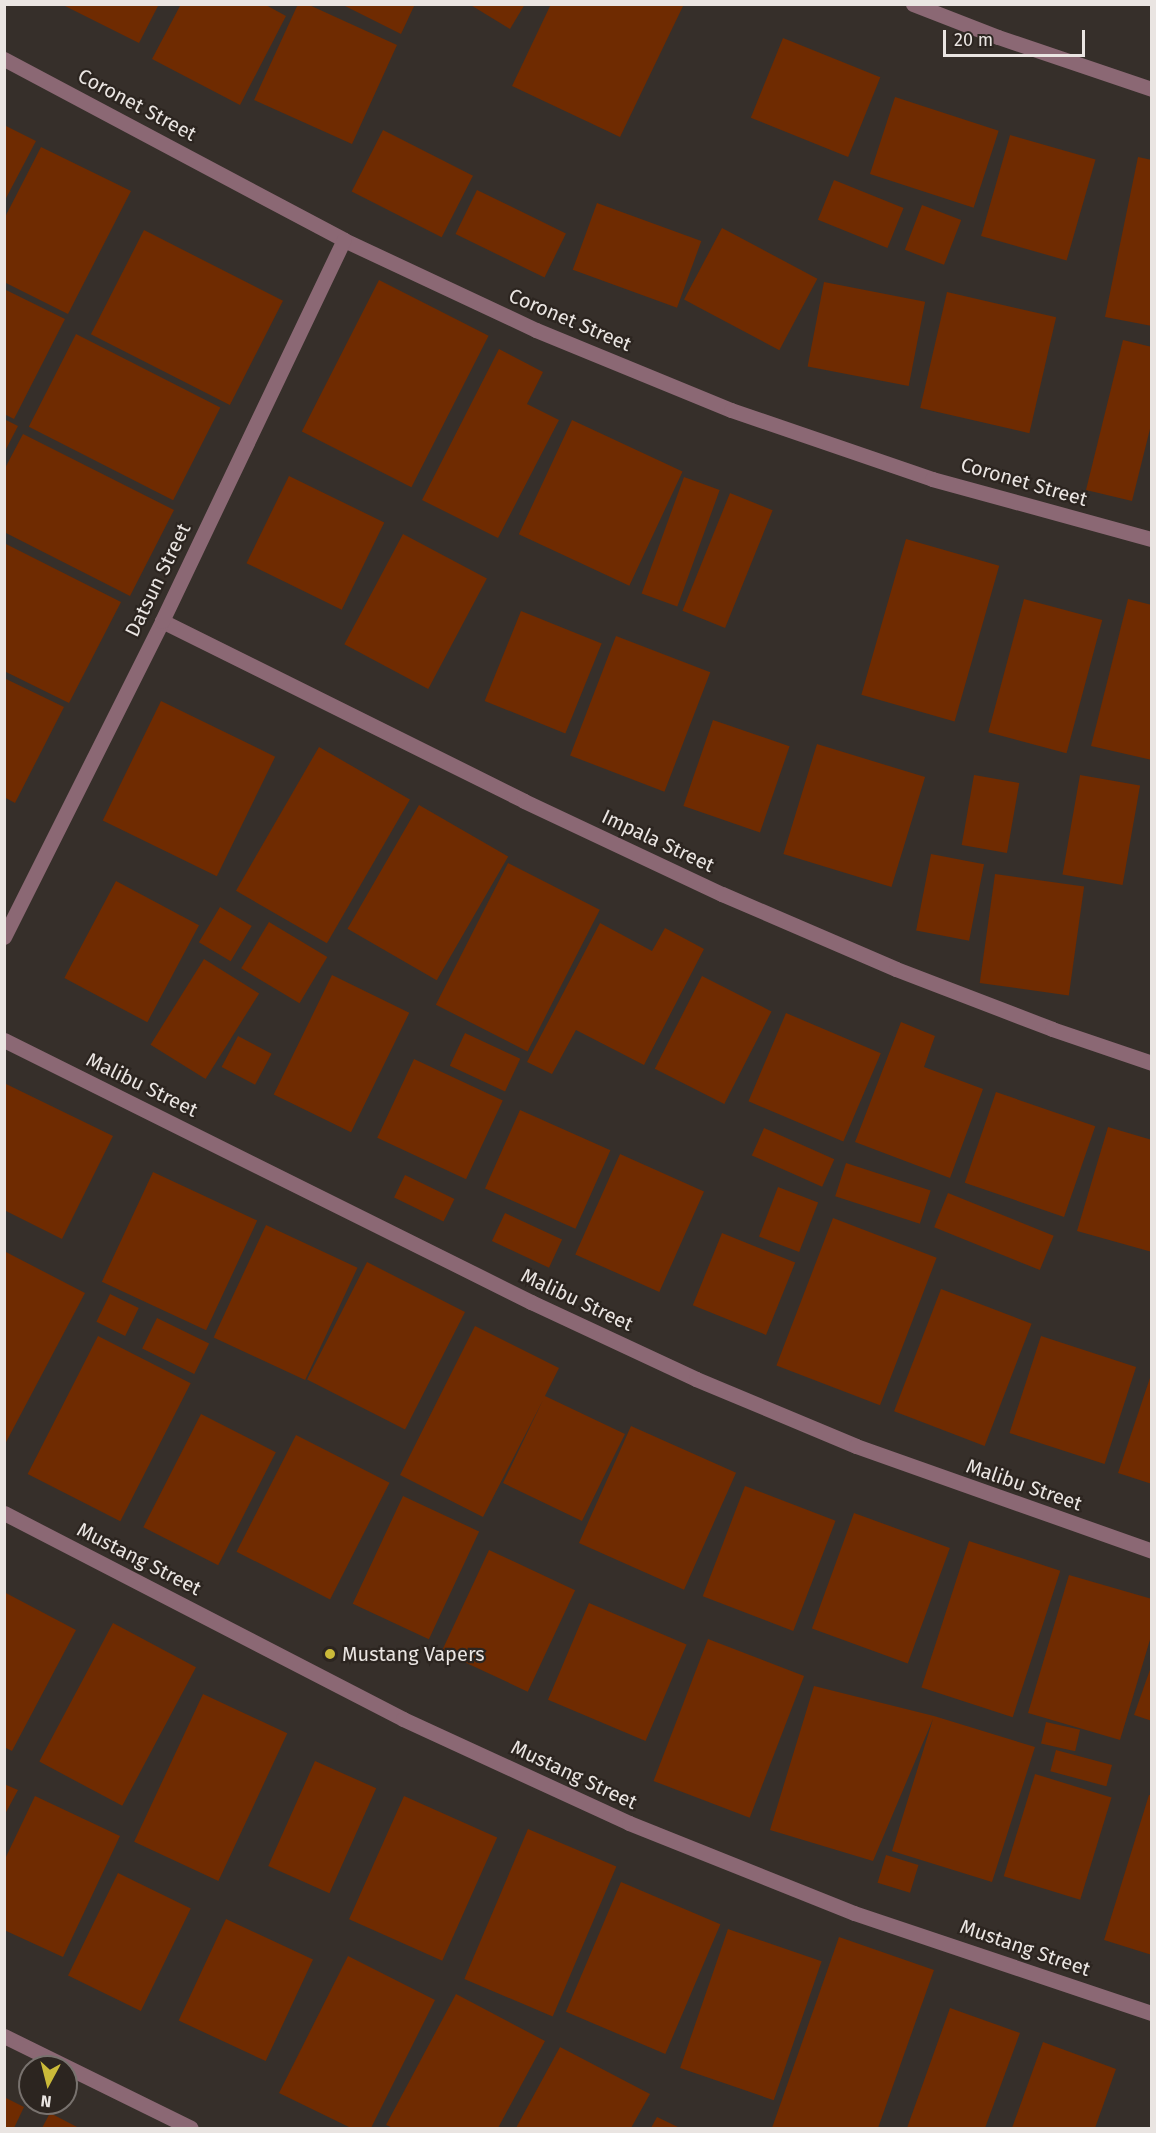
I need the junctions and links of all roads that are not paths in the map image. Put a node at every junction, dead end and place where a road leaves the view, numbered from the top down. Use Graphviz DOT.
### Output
graph roads {
  1 [pos="913,4"];
  2 [pos="4,59"];
  3 [pos="1152,89"];
  4 [pos="344,240"];
  5 [pos="1152,539"];
  6 [pos="162,621"];
  7 [pos="4,937"];
  8 [pos="4,1040"];
  9 [pos="1152,1063"];
  10 [pos="4,1513"];
  11 [pos="1152,1551"];
  12 [pos="1152,2013"];
  13 [pos="4,2036"];
  14 [pos="191,2128"];
  1 -- 3 [label="street"];
  2 -- 4 [label="street, Coronet Street"];
  4 -- 5 [label="street, Coronet Street"];
  4 -- 6 [label="street, Datsun Street"];
  6 -- 7 [label="street, Datsun Street"];
  6 -- 9 [label="street, Impala Street"];
  8 -- 11 [label="street, Malibu Street"];
  10 -- 12 [label="street, Mustang Street"];
  13 -- 14 [label="street"];
}
